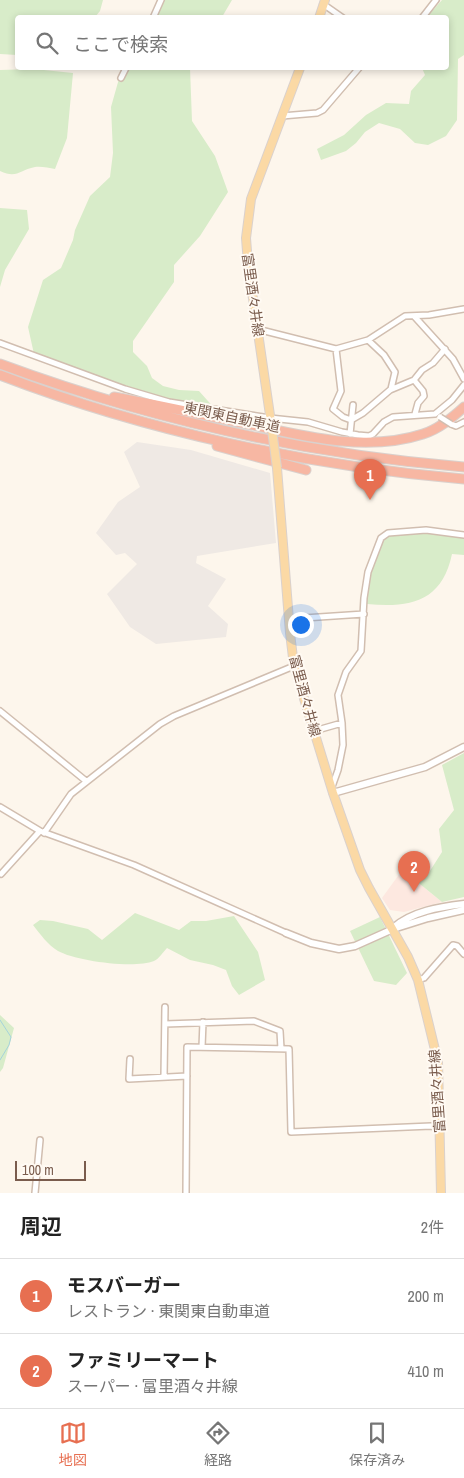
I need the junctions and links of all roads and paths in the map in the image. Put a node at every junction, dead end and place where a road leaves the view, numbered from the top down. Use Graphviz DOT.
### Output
graph roads {
  1 [pos="161,0"];
  2 [pos="436,0"];
  3 [pos="324,2"];
  4 [pos="154,15"];
  5 [pos="320,15"];
  6 [pos="339,15"];
  7 [pos="424,15"];
  8 [pos="125,70"];
  9 [pos="299,70"];
  10 [pos="357,70"];
  11 [pos="121,78"];
  12 [pos="282,116"];
  13 [pos="464,309"];
  14 [pos="414,316"];
  15 [pos="257,329"];
  16 [pos="368,340"];
  17 [pos="0,343"];
  18 [pos="336,349"];
  19 [pos="445,349"];
  20 [pos="0,364"];
  21 [pos="0,375"];
  22 [pos="464,379"];
  23 [pos="414,380"];
  24 [pos="464,385"];
  25 [pos="70,388"];
  26 [pos="390,389"];
  27 [pos="353,405"];
  28 [pos="464,407"];
  29 [pos="416,414"];
  30 [pos="437,415"];
  31 [pos="270,420"];
  32 [pos="352,420"];
  33 [pos="464,422"];
  34 [pos="169,429"];
  35 [pos="350,434"];
  36 [pos="464,467"];
  37 [pos="306,470"];
  38 [pos="464,479"];
  39 [pos="464,535"];
  40 [pos="364,614"];
  41 [pos="289,619"];
  42 [pos="294,666"];
  43 [pos="0,711"];
  44 [pos="342,723"];
  45 [pos="314,731"];
  46 [pos="464,747"];
  47 [pos="86,781"];
  48 [pos="332,790"];
  49 [pos="0,807"];
  50 [pos="42,832"];
  51 [pos="1,874"];
  52 [pos="464,904"];
  53 [pos="464,910"];
  54 [pos="392,929"];
  55 [pos="286,933"];
  56 [pos="464,954"];
  57 [pos="418,980"];
  58 [pos="165,1007"];
  59 [pos="203,1022"];
  60 [pos="165,1024"];
  61 [pos="202,1047"];
  62 [pos="281,1049"];
  63 [pos="130,1059"];
  64 [pos="187,1076"];
  65 [pos="164,1077"];
  66 [pos="440,1128"];
  67 [pos="40,1140"];
  68 [pos="36,1193"];
  69 [pos="186,1193"];
  70 [pos="441,1193"];
  1 -- 4 [label="street"];
  2 -- 7 [label="street"];
  3 -- 5 [label="main road"];
  3 -- 6 [label="street"];
  8 -- 11 [label="street"];
  9 -- 12 [label="main road, 富里酒々井線"];
  10 -- 12 [label="street"];
  12 -- 15 [label="main road, 富里酒々井線"];
  13 -- 14 [label="street"];
  14 -- 16 [label="street"];
  14 -- 19 [label="street"];
  15 -- 18 [label="street"];
  15 -- 31 [label="main road, 富里酒々井線"];
  16 -- 18 [label="street"];
  16 -- 26 [label="street"];
  17 -- 31 [label="street"];
  18 -- 32 [label="street"];
  19 -- 22 [label="street"];
  19 -- 23 [label="street"];
  20 -- 25 [label="highway, 東関東自動車道"];
  21 -- 34 [label="highway, 東関東自動車道"];
  23 -- 26 [label="street"];
  23 -- 29 [label="street"];
  24 -- 30 [label="street"];
  25 -- 28 [label="highway"];
  25 -- 36 [label="highway, 東関東自動車道"];
  26 -- 32 [label="street"];
  27 -- 32 [label="street"];
  29 -- 30 [label="street"];
  29 -- 35 [label="street"];
  30 -- 33 [label="street, bridge"];
  31 -- 35 [label="street"];
  31 -- 41 [label="main road, 富里酒々井線, bridge"];
  32 -- 35 [label="street"];
  34 -- 37 [label="highway"];
  34 -- 38 [label="highway, 東関東自動車道"];
  39 -- 40 [label="street"];
  40 -- 41 [label="street"];
  40 -- 44 [label="street"];
  41 -- 42 [label="main road, 富里酒々井線"];
  42 -- 45 [label="main road, 富里酒々井線"];
  42 -- 47 [label="street"];
  43 -- 47 [label="street"];
  44 -- 45 [label="street"];
  44 -- 48 [label="street"];
  45 -- 48 [label="main road, 富里酒々井線"];
  46 -- 48 [label="street"];
  47 -- 50 [label="street"];
  48 -- 54 [label="main road, 富里酒々井線"];
  49 -- 50 [label="street"];
  50 -- 51 [label="street"];
  50 -- 55 [label="street"];
  52 -- 54 [label="street"];
  53 -- 54 [label="street"];
  54 -- 55 [label="street"];
  54 -- 57 [label="main road, 富里酒々井線"];
  56 -- 57 [label="street"];
  57 -- 66 [label="main road, 富里酒々井線"];
  58 -- 60 [label="street"];
  59 -- 60 [label="street"];
  59 -- 61 [label="street"];
  59 -- 62 [label="street"];
  60 -- 65 [label="street"];
  61 -- 62 [label="street"];
  61 -- 64 [label="street"];
  62 -- 66 [label="street"];
  63 -- 65 [label="street"];
  64 -- 65 [label="street"];
  64 -- 69 [label="street"];
  66 -- 70 [label="main road, 富里酒々井線"];
  67 -- 68 [label="street"];
}
